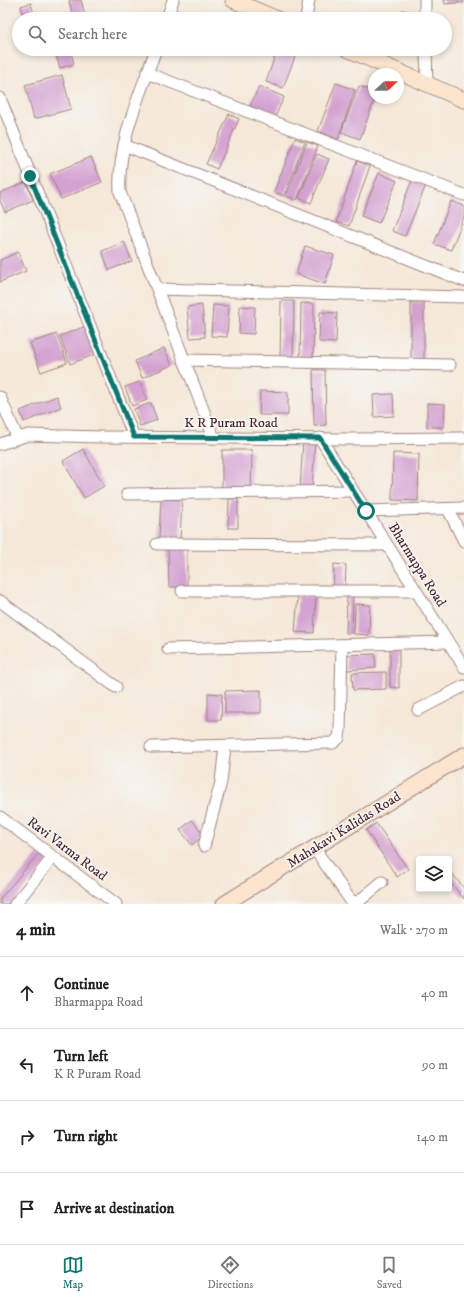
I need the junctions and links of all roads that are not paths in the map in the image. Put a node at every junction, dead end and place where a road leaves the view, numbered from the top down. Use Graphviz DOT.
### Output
graph roads {
  1 [pos="173,0"];
  2 [pos="233,0"];
  3 [pos="308,0"];
  4 [pos="425,0"];
  5 [pos="169,12"];
  6 [pos="261,12"];
  7 [pos="307,12"];
  8 [pos="426,12"];
  9 [pos="153,56"];
  10 [pos="363,56"];
  11 [pos="426,56"];
  12 [pos="147,73"];
  13 [pos="427,84"];
  14 [pos="0,98"];
  15 [pos="464,100"];
  16 [pos="124,145"];
  17 [pos="464,195"];
  18 [pos="464,281"];
  19 [pos="156,289"];
  20 [pos="464,296"];
  21 [pos="183,360"];
  22 [pos="450,365"];
  23 [pos="0,396"];
  24 [pos="18,437"];
  25 [pos="134,437"];
  26 [pos="214,438"];
  27 [pos="320,438"];
  28 [pos="464,438"];
  29 [pos="0,444"];
  30 [pos="353,491"];
  31 [pos="127,494"];
  32 [pos="464,508"];
  33 [pos="448,509"];
  34 [pos="366,511"];
  35 [pos="464,541"];
  36 [pos="156,544"];
  37 [pos="386,544"];
  38 [pos="416,591"];
  39 [pos="182,592"];
  40 [pos="0,601"];
  41 [pos="448,642"];
  42 [pos="342,645"];
  43 [pos="168,649"];
  44 [pos="464,667"];
  45 [pos="464,686"];
  46 [pos="116,687"];
  47 [pos="418,710"];
  48 [pos="225,746"];
  49 [pos="151,747"];
  50 [pos="464,756"];
  51 [pos="0,817"];
  52 [pos="204,846"];
  53 [pos="314,848"];
  54 [pos="53,857"];
  55 [pos="382,882"];
  56 [pos="15,904"];
  57 [pos="116,904"];
  58 [pos="224,904"];
  1 -- 5 [label="street"];
  2 -- 6 [label="street"];
  3 -- 7 [label="street"];
  4 -- 8 [label="street"];
  9 -- 12 [label="street"];
  10 -- 13 [label="street"];
  11 -- 13 [label="street"];
  12 -- 16 [label="street"];
  12 -- 17 [label="street"];
  13 -- 15 [label="street"];
  14 -- 25 [label="street"];
  16 -- 18 [label="street"];
  16 -- 19 [label="street"];
  19 -- 20 [label="street"];
  19 -- 21 [label="street"];
  21 -- 22 [label="street"];
  21 -- 26 [label="street"];
  23 -- 24 [label="street"];
  24 -- 25 [label="street, K R Puram Road"];
  24 -- 29 [label="street, K R Puram Road"];
  25 -- 26 [label="street, K R Puram Road"];
  26 -- 27 [label="street, K R Puram Road"];
  27 -- 28 [label="street, K R Puram Road"];
  27 -- 30 [label="street, Bharmappa Road"];
  30 -- 31 [label="street"];
  30 -- 34 [label="street, Bharmappa Road"];
  32 -- 33 [label="street"];
  33 -- 34 [label="street"];
  33 -- 35 [label="street"];
  34 -- 37 [label="street, Bharmappa Road"];
  36 -- 37 [label="street"];
  37 -- 38 [label="street, Bharmappa Road"];
  38 -- 39 [label="street"];
  38 -- 41 [label="street, Bharmappa Road"];
  40 -- 46 [label="street"];
  41 -- 42 [label="street"];
  41 -- 44 [label="street, Bharmappa Road"];
  42 -- 43 [label="street"];
  42 -- 48 [label="street"];
  45 -- 47 [label="street"];
  48 -- 49 [label="street"];
  48 -- 52 [label="street"];
  50 -- 53 [label="street, Mahakavi Kalidas Road"];
  51 -- 54 [label="street, Ravi Varma Road"];
  53 -- 55 [label="street"];
  53 -- 58 [label="street, Mahakavi Kalidas Road"];
  54 -- 56 [label="street"];
  54 -- 57 [label="street, Ravi Varma Road"];
}
